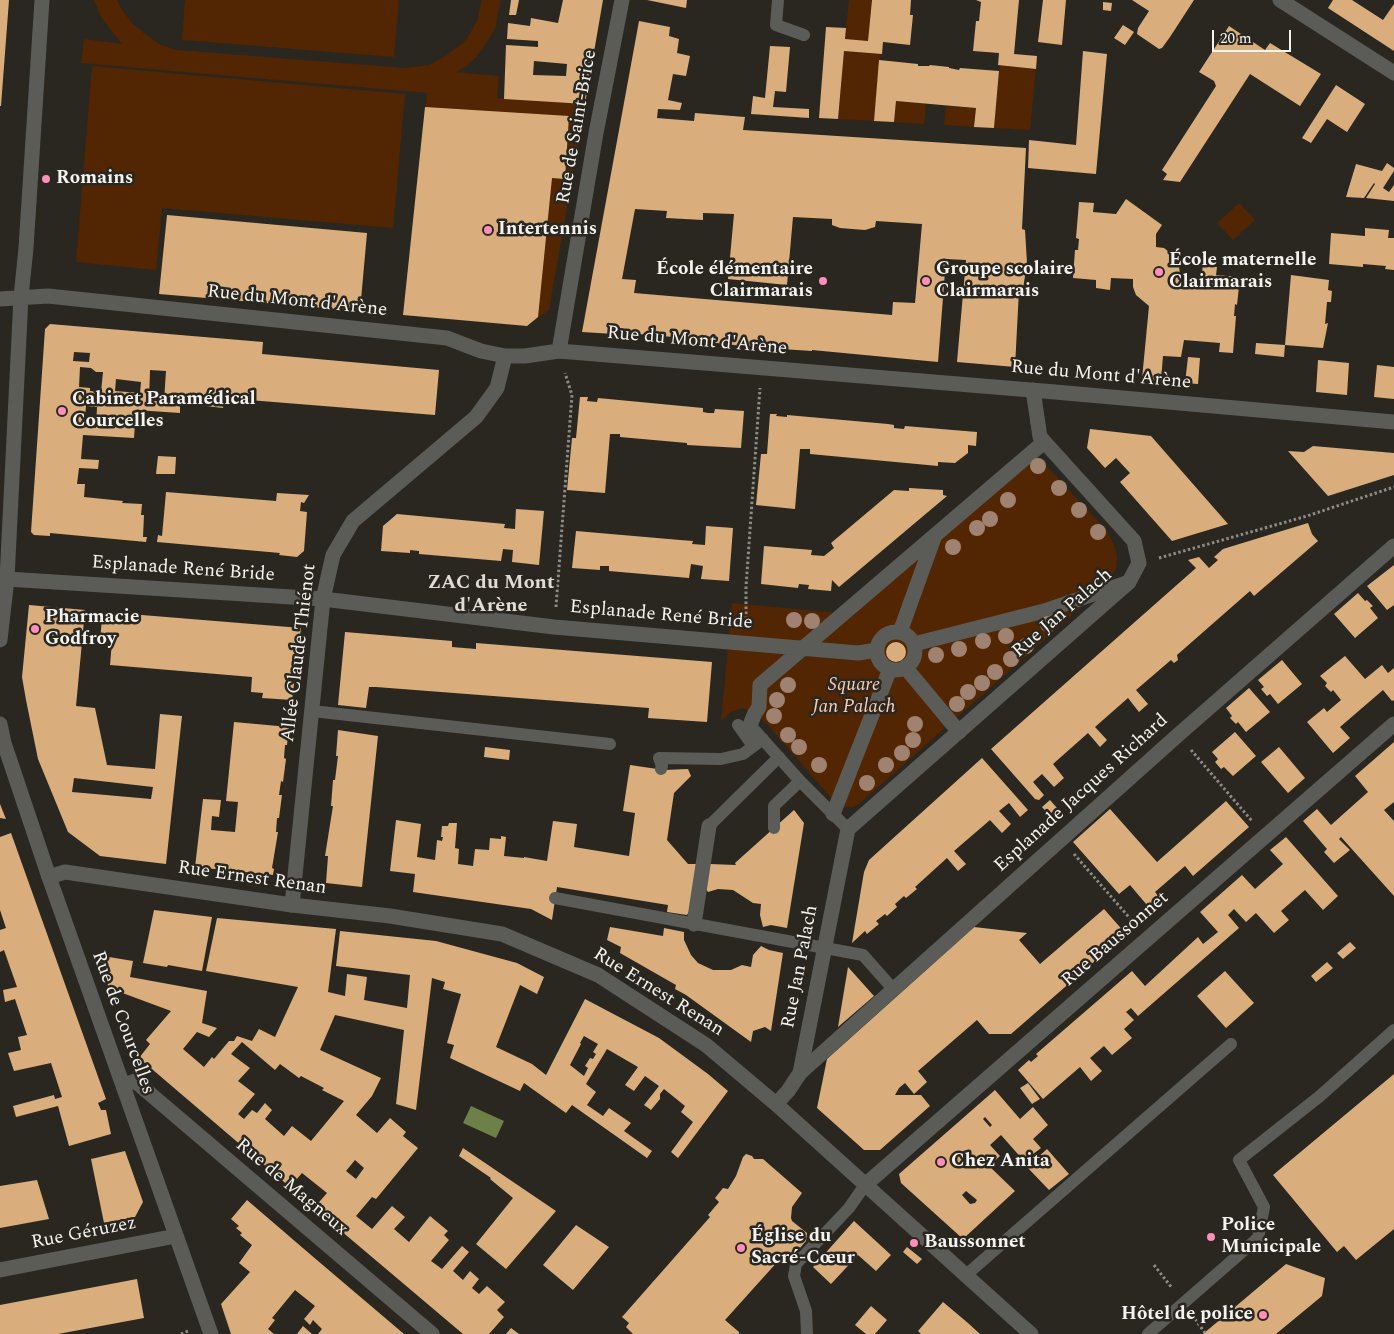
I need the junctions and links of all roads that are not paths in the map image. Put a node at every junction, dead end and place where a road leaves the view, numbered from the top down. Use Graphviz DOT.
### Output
graph roads {
  1 [pos="42,0"];
  2 [pos="622,0"];
  3 [pos="778,0"];
  4 [pos="1280,0"];
  5 [pos="804,35"];
  6 [pos="1394,73"];
  7 [pos="21,297"];
  8 [pos="0,299"];
  9 [pos="559,351"];
  10 [pos="506,356"];
  11 [pos="1033,390"];
  12 [pos="1394,422"];
  13 [pos="1044,442"];
  14 [pos="936,533"];
  15 [pos="1394,546"];
  16 [pos="7,579"];
  17 [pos="1130,582"];
  18 [pos="323,599"];
  19 [pos="900,632"];
  20 [pos="0,640"];
  21 [pos="914,644"];
  22 [pos="804,648"];
  23 [pos="877,650"];
  24 [pos="898,668"];
  25 [pos="312,711"];
  26 [pos="0,724"];
  27 [pos="1394,724"];
  28 [pos="744,725"];
  29 [pos="959,732"];
  30 [pos="758,743"];
  31 [pos="610,744"];
  32 [pos="779,758"];
  33 [pos="661,769"];
  34 [pos="800,781"];
  35 [pos="833,814"];
  36 [pos="709,826"];
  37 [pos="774,828"];
  38 [pos="848,829"];
  39 [pos="49,877"];
  40 [pos="555,898"];
  41 [pos="292,905"];
  42 [pos="694,924"];
  43 [pos="825,948"];
  44 [pos="894,990"];
  45 [pos="1394,1030"];
  46 [pos="1231,1044"];
  47 [pos="800,1074"];
  48 [pos="123,1086"];
  49 [pos="776,1104"];
  50 [pos="865,1185"];
  51 [pos="176,1236"];
  52 [pos="0,1270"];
  53 [pos="966,1276"];
  54 [pos="211,1334"];
  55 [pos="432,1334"];
  56 [pos="807,1334"];
  57 [pos="1031,1334"];
  58 [pos="1148,1334"];
  1 -- 7 [label="street"];
  2 -- 9 [label="street, Rue de Saint-Brice"];
  3 -- 5 [label="lane"];
  4 -- 6 [label="street"];
  7 -- 8 [label="street, Rue du Mont d'Arène"];
  7 -- 10 [label="street, Rue du Mont d'Arène"];
  7 -- 16 [label="street"];
  9 -- 10 [label="street, Rue du Mont d'Arène"];
  9 -- 11 [label="street, Rue du Mont d'Arène"];
  10 -- 18 [label="street, Allée Claude Thiénot"];
  11 -- 12 [label="street, Rue du Mont d'Arène"];
  11 -- 13 [label="street, Rue Jan Palach"];
  13 -- 14 [label="street"];
  13 -- 17 [label="street, Rue Jan Palach"];
  14 -- 19 [label="street"];
  14 -- 22 [label="street"];
  15 -- 44 [label="street, Esplanade Jacques Richard"];
  16 -- 18 [label="street, Esplanade René Bride"];
  16 -- 20 [label="street"];
  17 -- 21 [label="street"];
  17 -- 29 [label="street, Rue Jan Palach"];
  18 -- 22 [label="street, Esplanade René Bride"];
  18 -- 25 [label="street, Allée Claude Thiénot"];
  19 -- 21 [label="street"];
  19 -- 23 [label="street"];
  21 -- 24 [label="street"];
  22 -- 23 [label="street, Esplanade René Bride"];
  22 -- 28 [label="street"];
  23 -- 24 [label="street"];
  24 -- 29 [label="street"];
  24 -- 35 [label="street"];
  25 -- 31 [label="lane"];
  25 -- 41 [label="street, Allée Claude Thiénot"];
  26 -- 39 [label="street, Rue de Courcelles"];
  27 -- 50 [label="street, Rue Baussonnet"];
  28 -- 30 [label="lane"];
  29 -- 38 [label="street, Rue Jan Palach"];
  30 -- 32 [label="lane"];
  30 -- 33 [label="lane"];
  32 -- 34 [label="lane"];
  32 -- 36 [label="lane"];
  34 -- 35 [label="lane"];
  34 -- 37 [label="lane"];
  35 -- 38 [label="lane"];
  36 -- 42 [label="street"];
  38 -- 43 [label="street, Rue Jan Palach"];
  39 -- 41 [label="street, Rue Ernest Renan"];
  39 -- 48 [label="street, Rue de Courcelles"];
  40 -- 42 [label="lane"];
  41 -- 49 [label="street, Rue Ernest Renan"];
  42 -- 43 [label="lane"];
  43 -- 44 [label="lane"];
  43 -- 47 [label="street, Rue Jan Palach"];
  44 -- 47 [label="street, Esplanade Jacques Richard"];
  45 -- 58 [label="lane"];
  46 -- 53 [label="lane"];
  47 -- 49 [label="street, Rue Jan Palach"];
  48 -- 51 [label="street, Rue de Courcelles"];
  48 -- 55 [label="street, Rue de Magneux"];
  49 -- 50 [label="street, Rue Ernest Renan"];
  50 -- 53 [label="street, Rue Ernest Renan"];
  50 -- 56 [label="lane"];
  51 -- 52 [label="street, Rue Géruzez"];
  51 -- 54 [label="street, Rue de Courcelles"];
  53 -- 57 [label="street, Rue Ernest Renan"];
}
